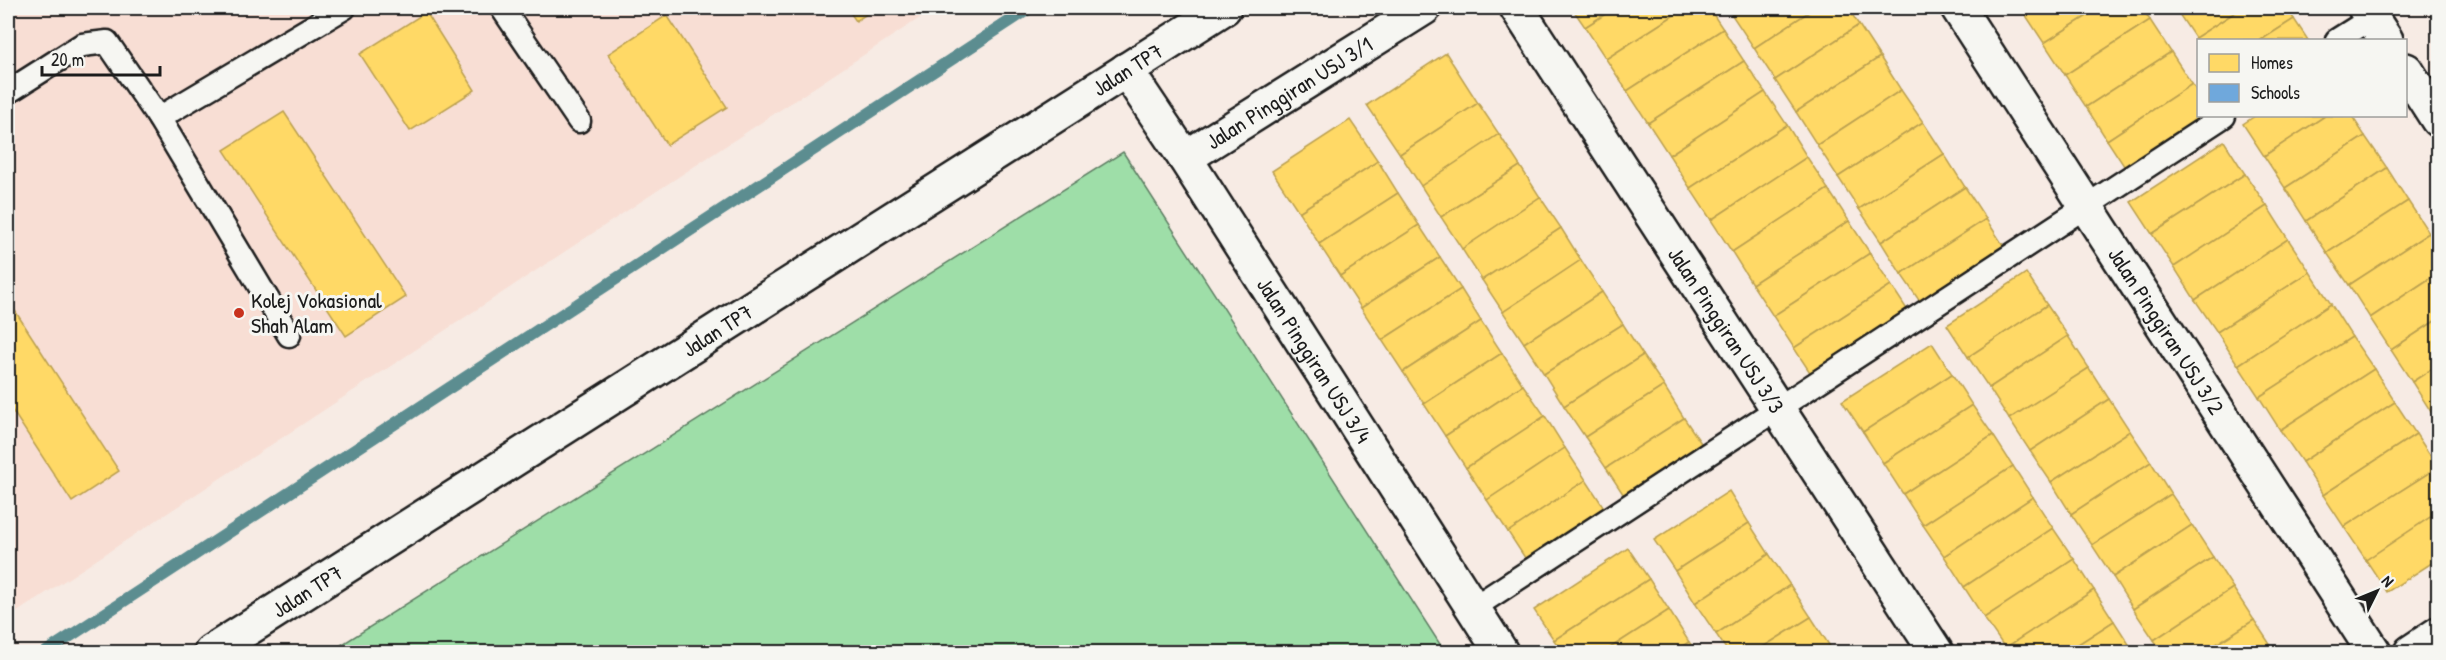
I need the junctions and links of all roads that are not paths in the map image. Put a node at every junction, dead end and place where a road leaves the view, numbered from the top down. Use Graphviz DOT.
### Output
graph roads {
  1 [pos="344,8"];
  2 [pos="502,8"];
  3 [pos="1224,8"];
  4 [pos="1424,8"];
  5 [pos="1516,8"];
  6 [pos="1958,8"];
  7 [pos="2374,22"];
  8 [pos="2339,39"];
  9 [pos="1126,70"];
  10 [pos="2407,71"];
  11 [pos="8,92"];
  12 [pos="2222,117"];
  13 [pos="159,118"];
  14 [pos="2439,120"];
  15 [pos="579,121"];
  16 [pos="1185,158"];
  17 [pos="2086,206"];
  18 [pos="289,335"];
  19 [pos="1778,410"];
  20 [pos="1473,608"];
  21 [pos="2439,634"];
  22 [pos="211,652"];
  23 [pos="1502,652"];
  24 [pos="1936,652"];
  25 [pos="2374,652"];
  26 [pos="2411,652"];
  1 -- 13 [label="lane"];
  2 -- 15 [label="lane"];
  3 -- 9 [label="street, Jalan TP7"];
  4 -- 16 [label="street, Jalan Pinggiran USJ 3/1"];
  5 -- 19 [label="street, Jalan Pinggiran USJ 3/3"];
  6 -- 17 [label="street, Jalan Pinggiran USJ 3/2"];
  7 -- 8 [label="lane"];
  9 -- 16 [label="street, Jalan Pinggiran USJ 3/4"];
  9 -- 22 [label="street, Jalan TP7"];
  10 -- 14 [label="street"];
  11 -- 13 [label="lane"];
  12 -- 17 [label="lane"];
  13 -- 18 [label="lane"];
  16 -- 20 [label="street, Jalan Pinggiran USJ 3/4"];
  17 -- 19 [label="lane"];
  17 -- 25 [label="street, Jalan Pinggiran USJ 3/2"];
  19 -- 20 [label="lane"];
  19 -- 24 [label="street, Jalan Pinggiran USJ 3/3"];
  20 -- 23 [label="street, Jalan Pinggiran USJ 3/4"];
  21 -- 26 [label="street"];
}
